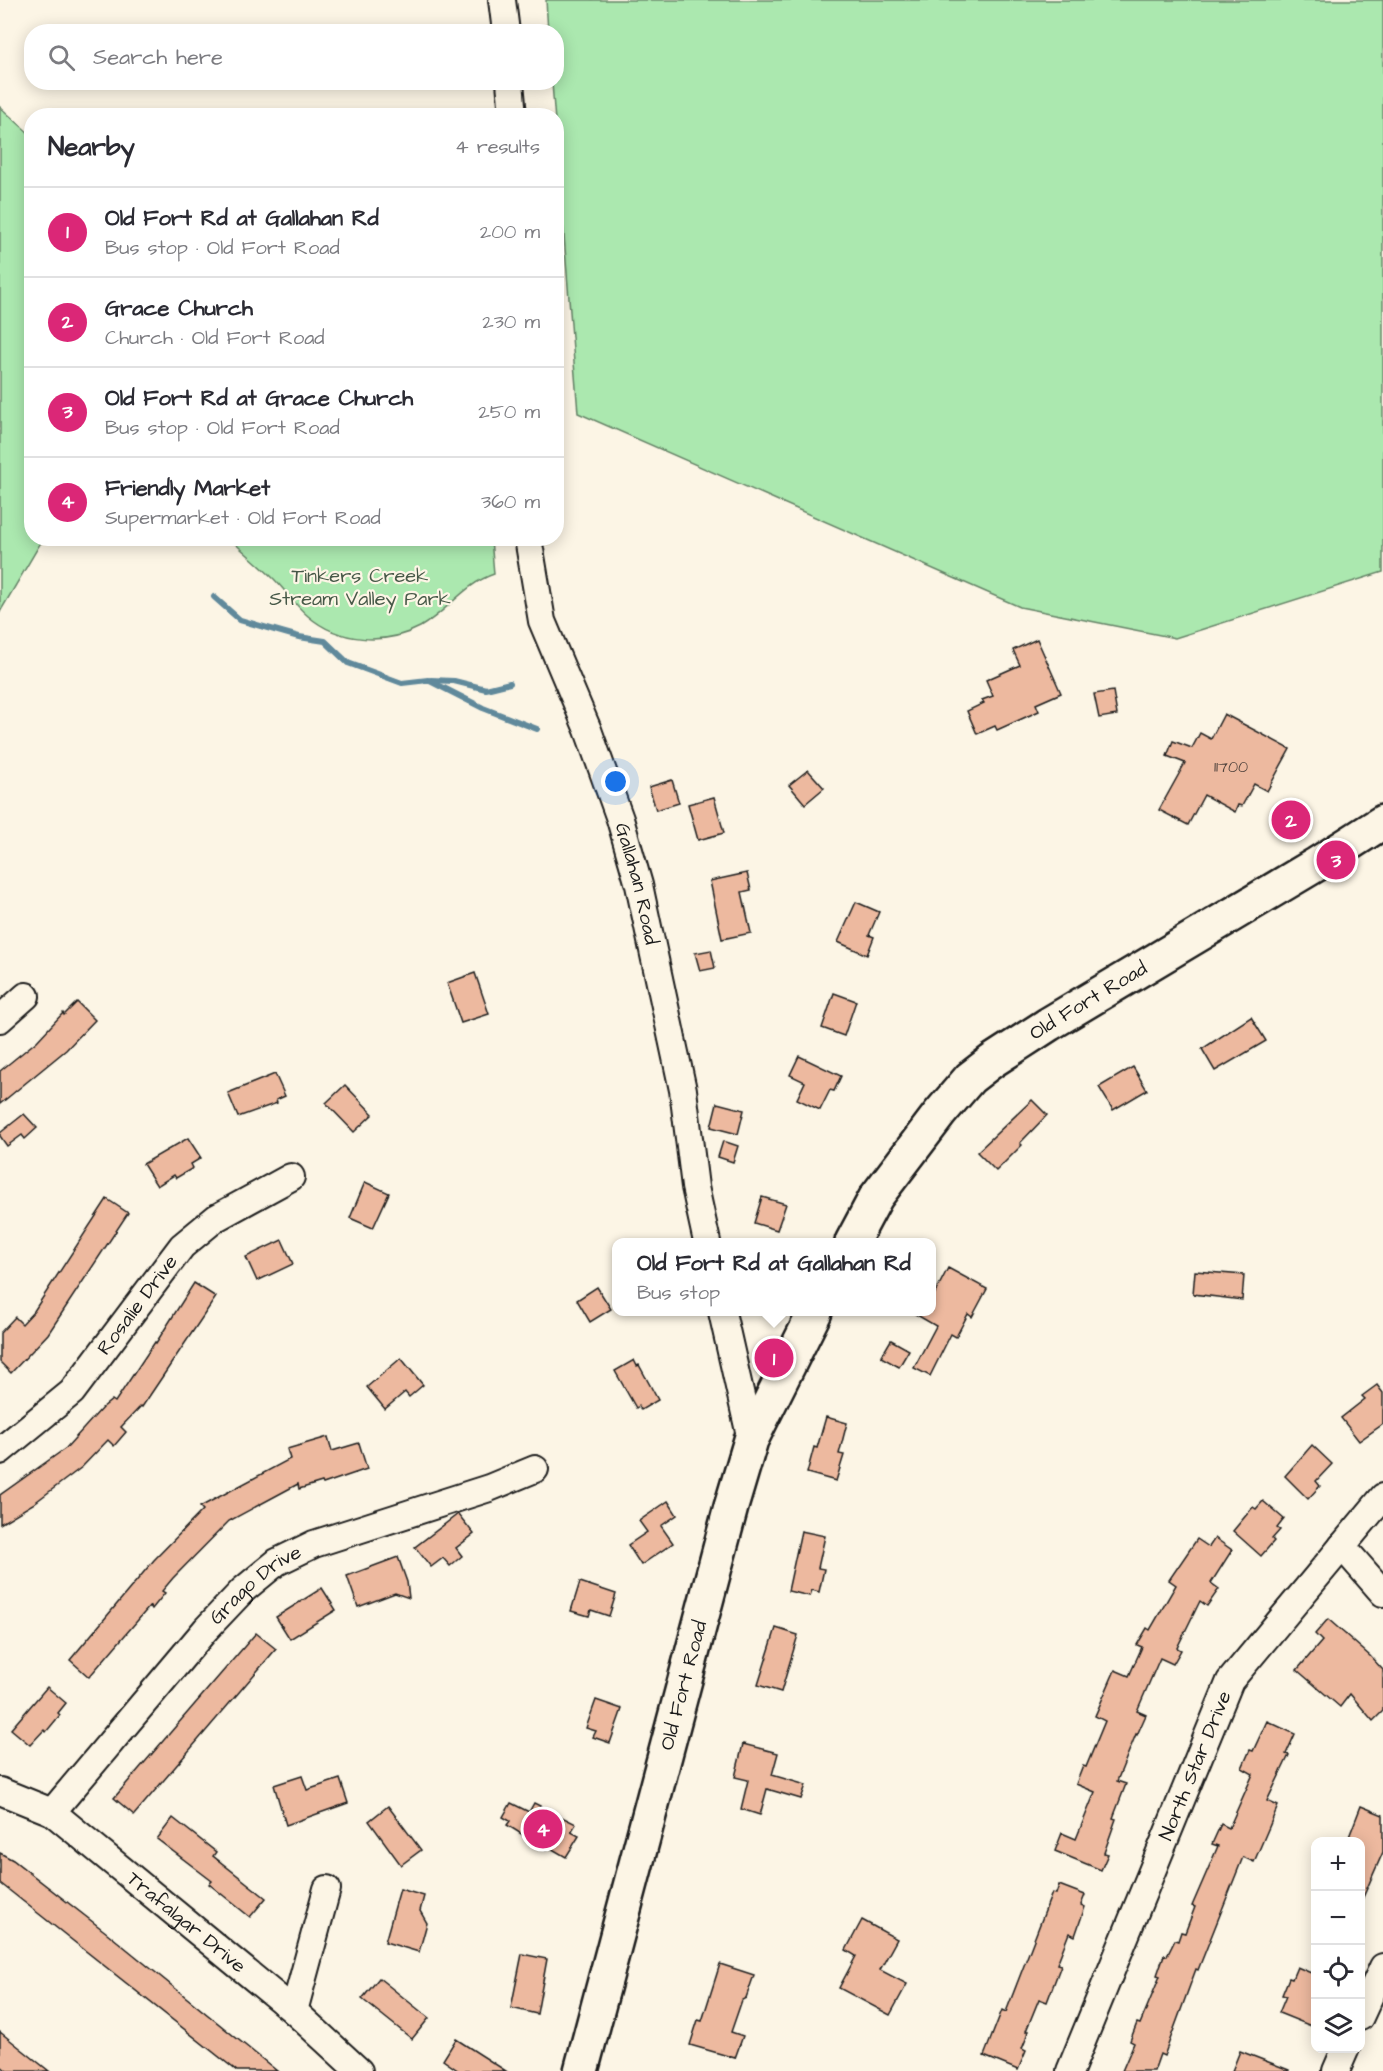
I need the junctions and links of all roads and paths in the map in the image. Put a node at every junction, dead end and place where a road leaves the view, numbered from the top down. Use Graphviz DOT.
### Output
graph roads {
  1 [pos="502,0"];
  2 [pos="505,24"];
  3 [pos="511,90"];
  4 [pos="512,108"];
  5 [pos="529,546"];
  6 [pos="1383,822"];
  7 [pos="26,996"];
  8 [pos="0,1019"];
  9 [pos="291,1177"];
  10 [pos="706,1238"];
  11 [pos="854,1238"];
  12 [pos="724,1316"];
  13 [pos="813,1316"];
  14 [pos="752,1440"];
  15 [pos="0,1451"];
  16 [pos="535,1469"];
  17 [pos="1383,1497"];
  18 [pos="1342,1546"];
  19 [pos="1383,1593"];
  20 [pos="0,1791"];
  21 [pos="52,1812"];
  22 [pos="327,1889"];
  23 [pos="1383,1967"];
  24 [pos="1365,2006"];
  25 [pos="294,2011"];
  26 [pos="1344,2053"];
  27 [pos="359,2071"];
  28 [pos="580,2071"];
  29 [pos="1070,2071"];
  30 [pos="1336,2071"];
  1 -- 2 [label="street"];
  3 -- 4 [label="street"];
  5 -- 10 [label="street, Gallahan Road"];
  6 -- 11 [label="main road, Old Fort Road"];
  7 -- 8 [label="street"];
  9 -- 15 [label="street, Rosalie Drive"];
  12 -- 14 [label="street"];
  13 -- 14 [label="main road, Old Fort Road"];
  14 -- 28 [label="main road, Old Fort Road"];
  16 -- 21 [label="street, Grago Drive"];
  17 -- 18 [label="street, North Star Drive"];
  18 -- 19 [label="street"];
  18 -- 29 [label="street, North Star Drive"];
  20 -- 21 [label="street, Trafalgar Drive"];
  21 -- 25 [label="street, Trafalgar Drive"];
  22 -- 25 [label="street"];
  23 -- 24 [label="street"];
  25 -- 27 [label="street, Trafalgar Drive"];
  26 -- 30 [label="street"];
}
